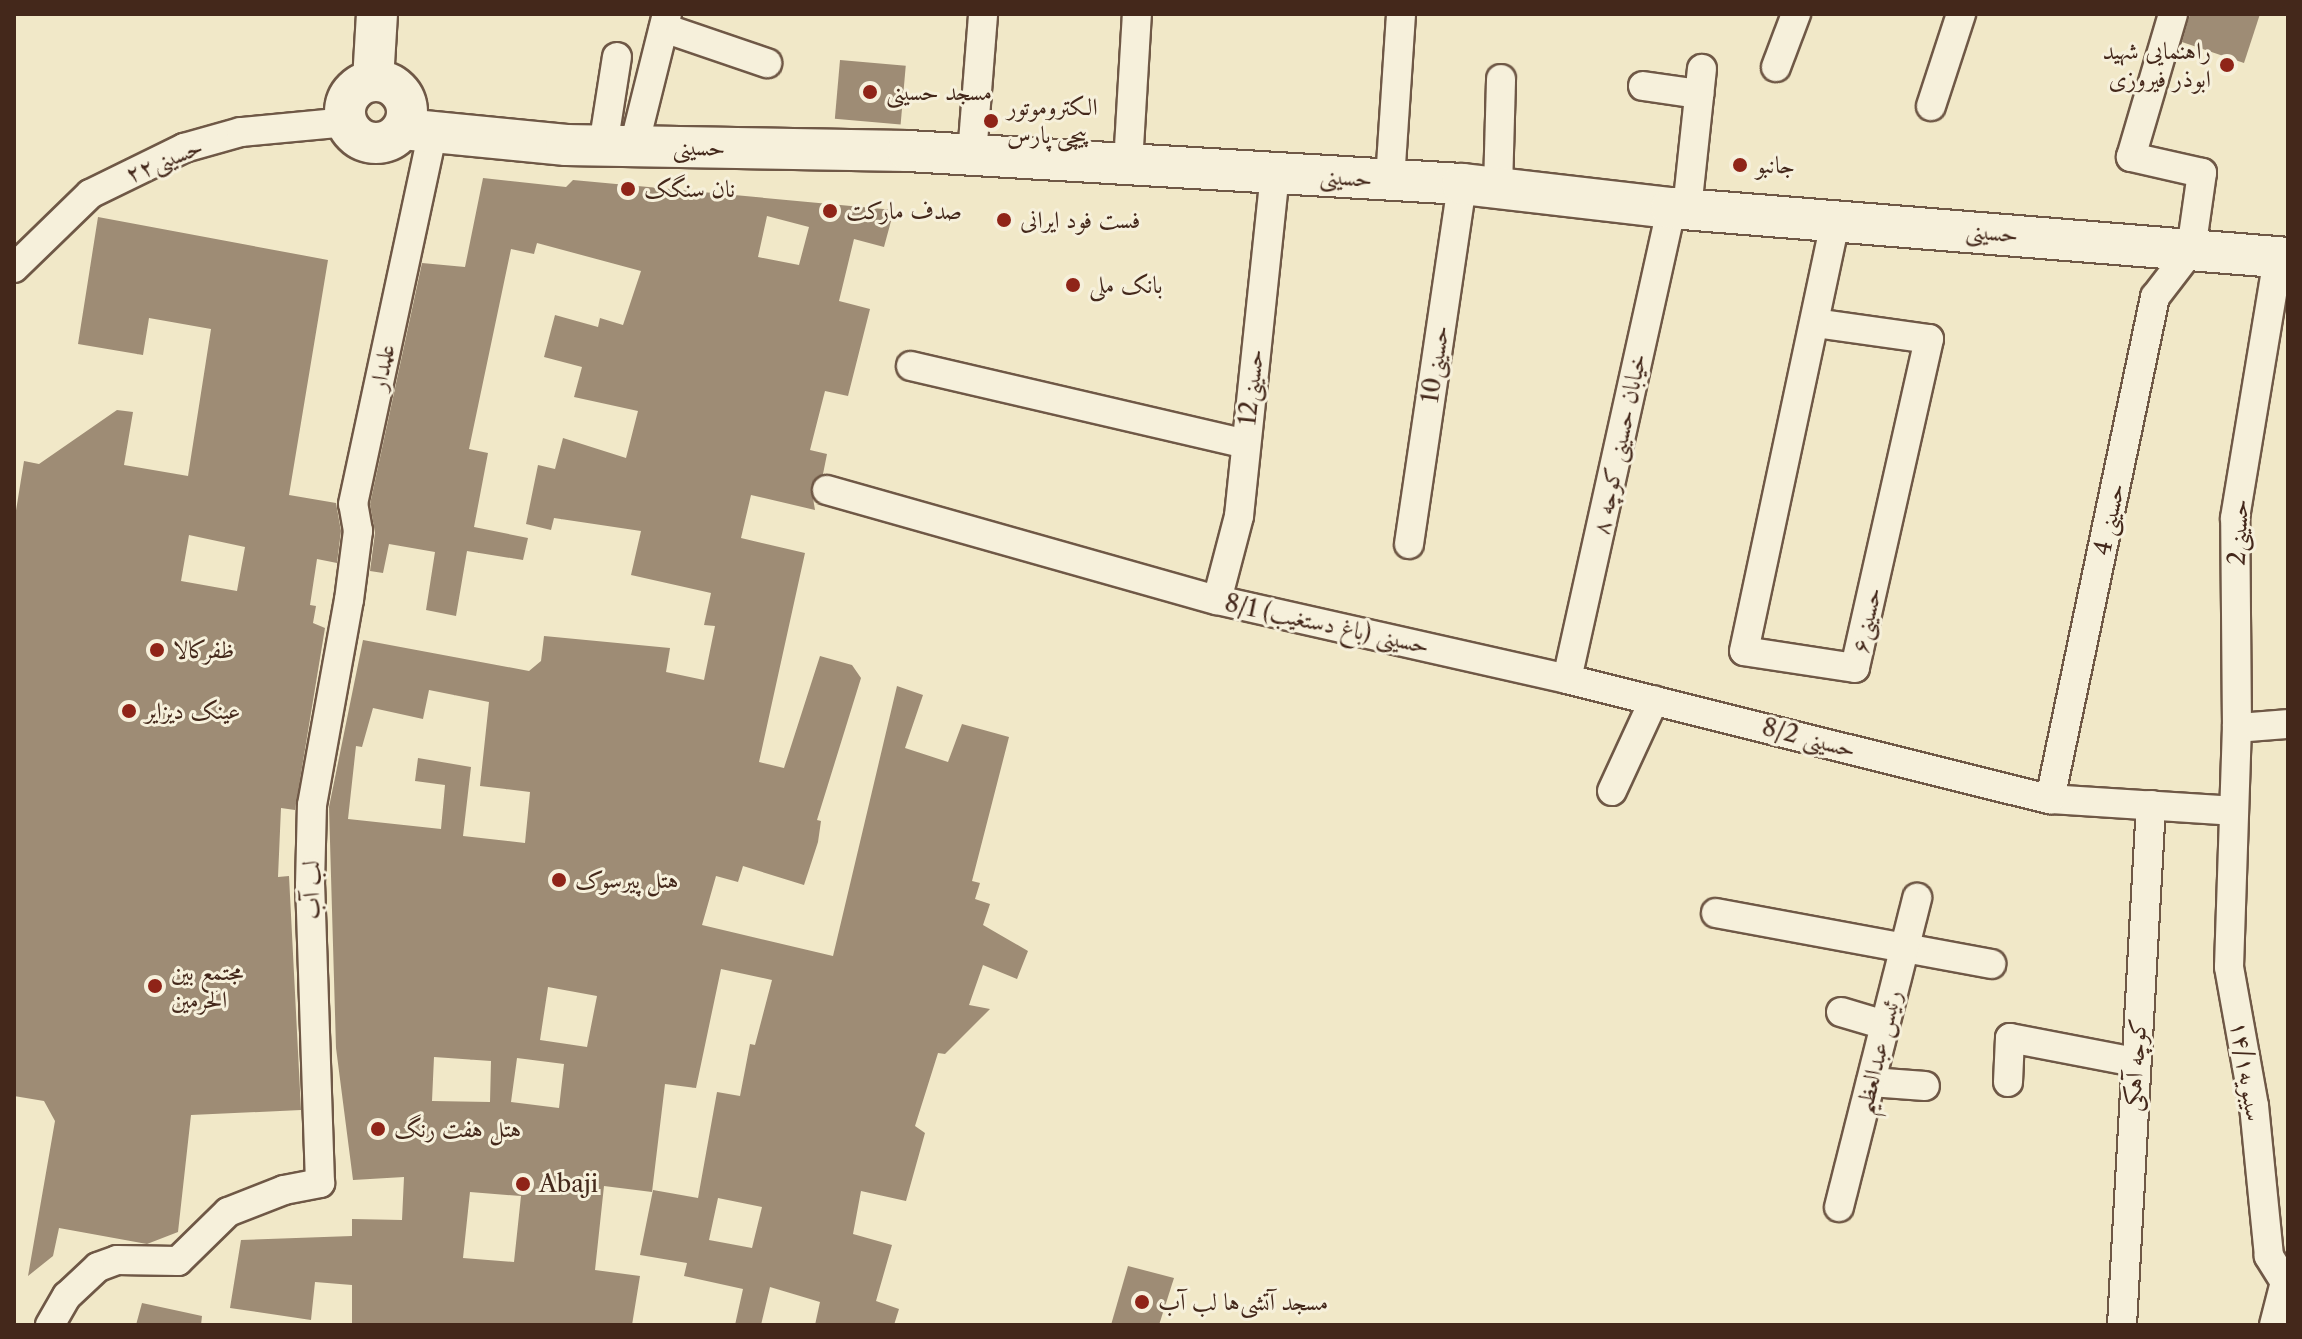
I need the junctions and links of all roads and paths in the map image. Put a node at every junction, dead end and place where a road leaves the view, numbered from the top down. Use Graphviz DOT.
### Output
graph roads {
  1 [pos="377,14"];
  2 [pos="983,14"];
  3 [pos="1137,14"];
  4 [pos="1401,14"];
  5 [pos="1796,14"];
  6 [pos="1961,14"];
  7 [pos="2173,14"];
  8 [pos="665,21"];
  9 [pos="617,57"];
  10 [pos="767,63"];
  11 [pos="1776,67"];
  12 [pos="1501,79"];
  13 [pos="373,81"];
  14 [pos="1643,86"];
  15 [pos="1931,106"];
  16 [pos="347,122"];
  17 [pos="417,132"];
  18 [pos="618,146"];
  19 [pos="972,155"];
  20 [pos="1128,164"];
  21 [pos="1275,172"];
  22 [pos="1390,180"];
  23 [pos="1480,186"];
  24 [pos="1679,209"];
  25 [pos="1836,218"];
  26 [pos="2191,250"];
  27 [pos="19,254"];
  28 [pos="2283,257"];
  29 [pos="1815,323"];
  30 [pos="911,366"];
  31 [pos="1245,444"];
  32 [pos="827,490"];
  33 [pos="1409,544"];
  34 [pos="349,600"];
  35 [pos="1217,600"];
  36 [pos="1567,679"];
  37 [pos="1654,700"];
  38 [pos="2288,724"];
  39 [pos="2237,728"];
  40 [pos="1612,791"];
  41 [pos="2050,799"];
  42 [pos="2151,805"];
  43 [pos="2234,811"];
  44 [pos="1917,898"];
  45 [pos="1716,913"];
  46 [pos="1905,948"];
  47 [pos="1991,964"];
  48 [pos="1841,1012"];
  49 [pos="1885,1025"];
  50 [pos="2135,1062"];
  51 [pos="1871,1082"];
  52 [pos="2008,1082"];
  53 [pos="1925,1086"];
  54 [pos="1839,1207"];
  55 [pos="50,1325"];
  56 [pos="2122,1325"];
  57 [pos="2274,1325"];
  1 -- 13 [label="street"];
  2 -- 19 [label="street"];
  3 -- 20 [label="street"];
  4 -- 22 [label="street"];
  5 -- 11 [label="street"];
  6 -- 15 [label="street"];
  7 -- 26 [label="street"];
  8 -- 10 [label="street"];
  8 -- 18 [label="street"];
  9 -- 18 [label="street"];
  12 -- 23 [label="street, حسینی10"];
  13 -- 16 [label="street"];
  13 -- 17 [label="street"];
  14 -- 24 [label="street, خیابان حسینی کوچه ۸"];
  16 -- 17 [label="street"];
  16 -- 27 [label="street, حسینی۲۲"];
  17 -- 18 [label="street, حسینی"];
  17 -- 34 [label="street, علمدار"];
  18 -- 19 [label="street, حسینی"];
  19 -- 20 [label="street, حسینی"];
  20 -- 21 [label="street, حسینی"];
  21 -- 22 [label="street, حسینی"];
  21 -- 31 [label="street, حسینی12"];
  22 -- 23 [label="street, حسینی"];
  23 -- 24 [label="street, حسینی"];
  23 -- 33 [label="street, حسینی10"];
  24 -- 25 [label="street, حسینی"];
  24 -- 36 [label="street, خیابان حسینی کوچه ۸"];
  25 -- 26 [label="street, حسینی"];
  25 -- 29 [label="street, حسینی۶"];
  26 -- 28 [label="street, حسینی"];
  26 -- 41 [label="street, حسینی 4"];
  28 -- 39 [label="street, حسینی2"];
  29 -- 29 [label="street, حسینی۶"];
  30 -- 31 [label="street"];
  31 -- 35 [label="street, حسینی12"];
  32 -- 35 [label="street, 8/1 حسینی (باغ دستغیب)"];
  34 -- 55 [label="street, لب آب"];
  35 -- 36 [label="street, 8/1 حسینی (باغ دستغیب)"];
  36 -- 37 [label="street, 8/2 حسینی"];
  37 -- 40 [label="street"];
  37 -- 41 [label="street, 8/2 حسینی"];
  38 -- 39 [label="street"];
  39 -- 43 [label="street, حسینی2"];
  41 -- 42 [label="street, 8/2 حسینی"];
  42 -- 43 [label="street, 8/2 حسینی"];
  42 -- 50 [label="street, کوچه آهکی"];
  43 -- 57 [label="street, سیبویه۱۴/۱"];
  44 -- 46 [label="street, رئیس عبدالعظیم"];
  45 -- 46 [label="street"];
  46 -- 47 [label="street"];
  46 -- 49 [label="street, رئیس عبدالعظیم"];
  48 -- 49 [label="street"];
  49 -- 51 [label="street, رئیس عبدالعظیم"];
  50 -- 52 [label="street"];
  50 -- 56 [label="street, کوچه آهکی"];
  51 -- 53 [label="street"];
  51 -- 54 [label="street, رئیس عبدالعظیم"];
}
